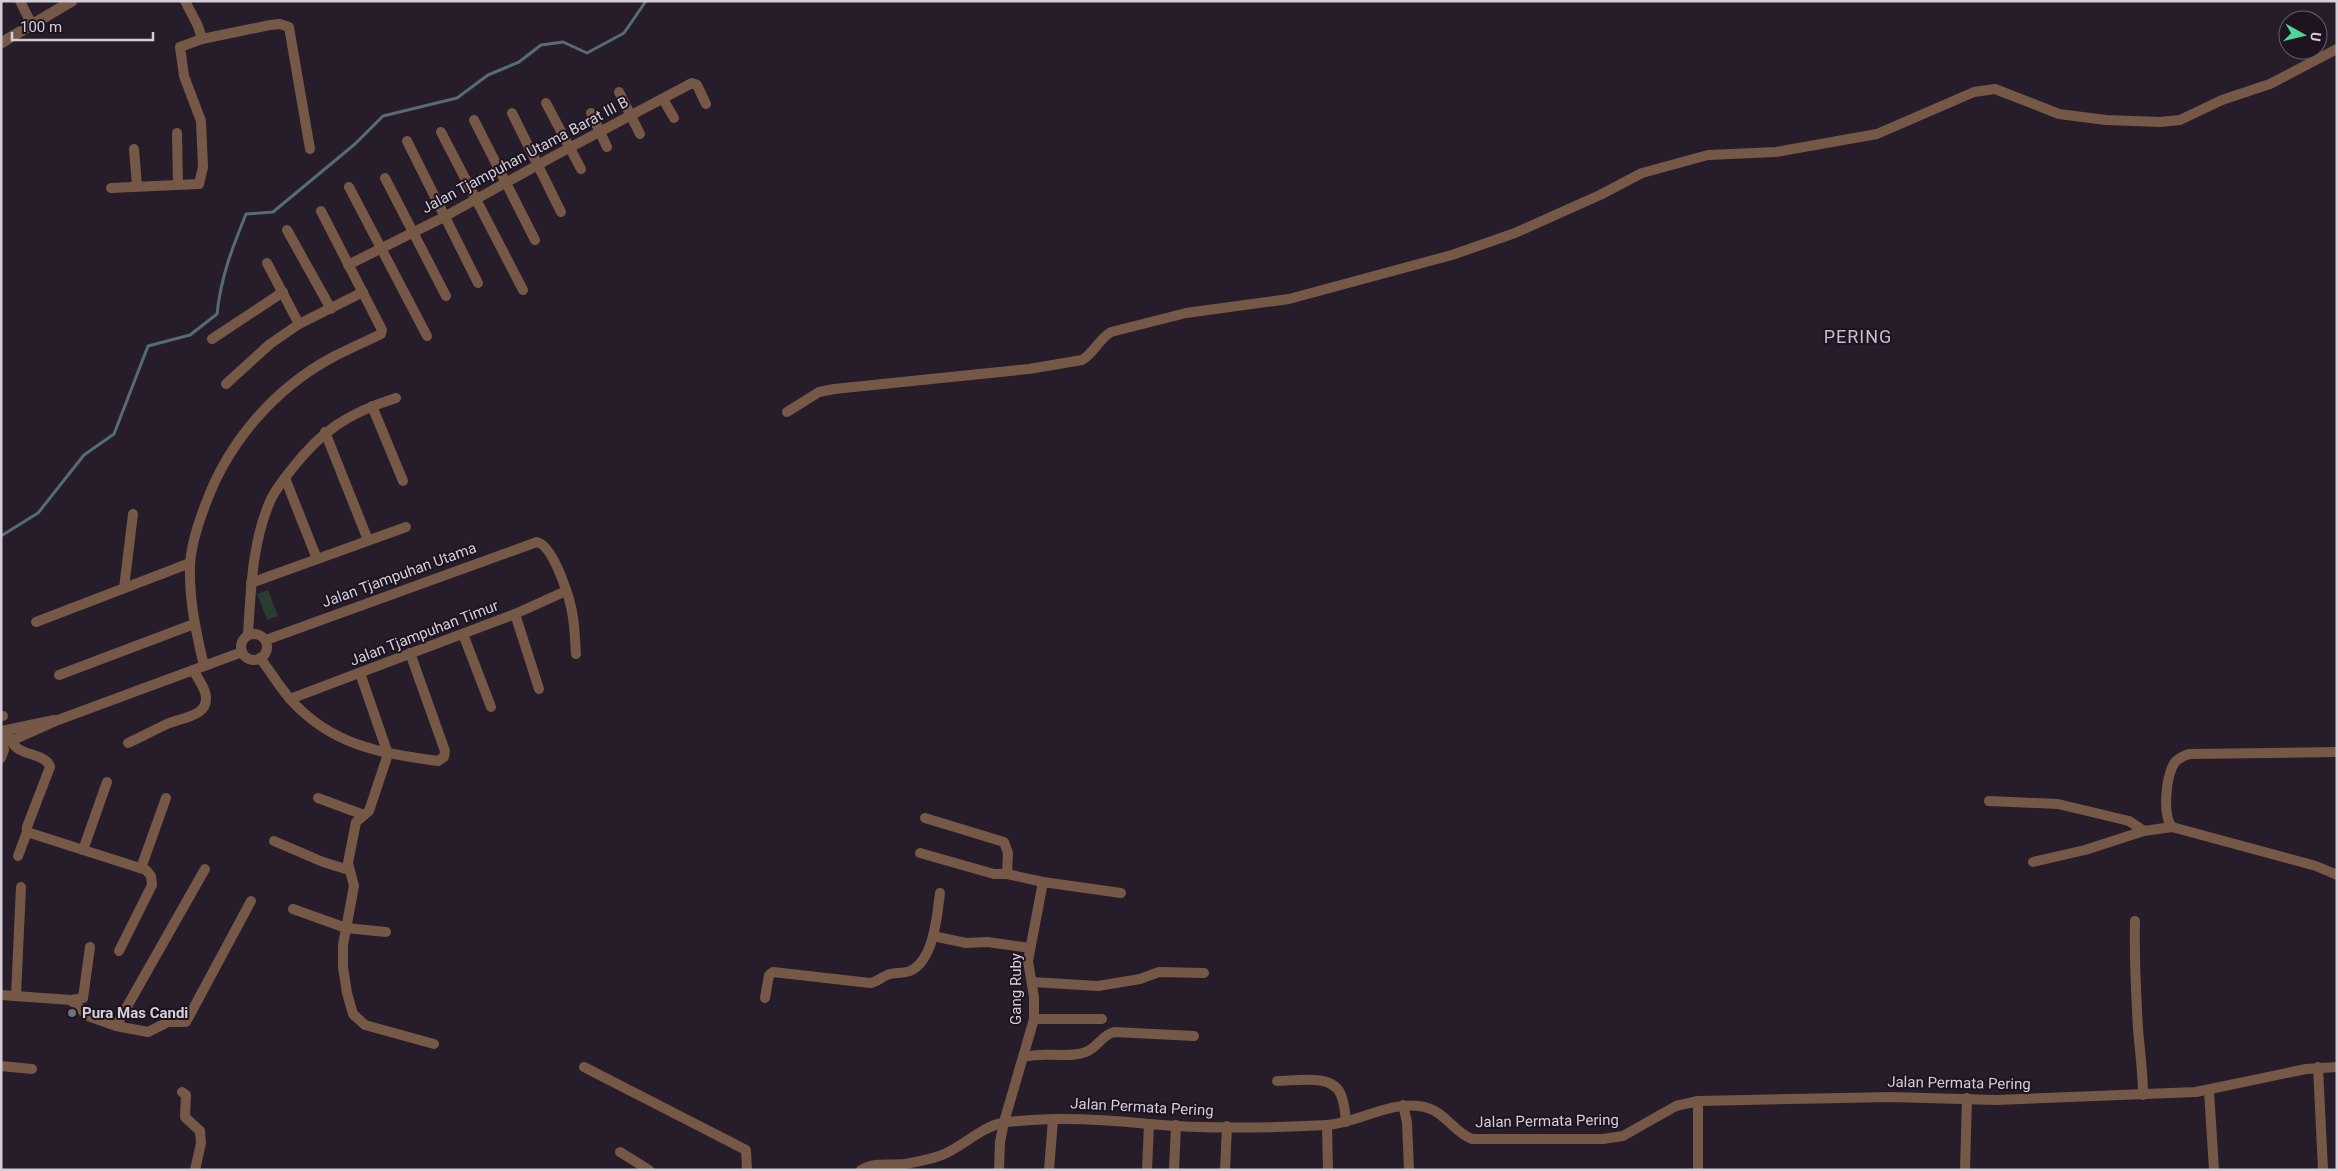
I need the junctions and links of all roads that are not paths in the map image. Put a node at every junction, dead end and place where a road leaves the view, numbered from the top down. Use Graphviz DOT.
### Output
graph roads {
  1 [pos="20,1"];
  2 [pos="72,1"];
  3 [pos="185,1"];
  4 [pos="32,25"];
  5 [pos="202,39"];
  6 [pos="1,43"];
  7 [pos="2337,49"];
  8 [pos="619,92"];
  9 [pos="663,99"];
  10 [pos="546,103"];
  11 [pos="706,104"];
  12 [pos="512,113"];
  13 [pos="590,113"];
  14 [pos="631,116"];
  15 [pos="674,118"];
  16 [pos="474,120"];
  17 [pos="441,132"];
  18 [pos="600,132"];
  19 [pos="177,133"];
  20 [pos="640,134"];
  21 [pos="406,141"];
  22 [pos="607,147"];
  23 [pos="569,148"];
  24 [pos="134,149"];
  25 [pos="310,149"];
  26 [pos="538,164"];
  27 [pos="580,169"];
  28 [pos="385,178"];
  29 [pos="506,183"];
  30 [pos="178,184"];
  31 [pos="137,186"];
  32 [pos="350,187"];
  33 [pos="111,188"];
  34 [pos="476,200"];
  35 [pos="320,211"];
  36 [pos="561,212"];
  37 [pos="444,217"];
  38 [pos="287,230"];
  39 [pos="412,232"];
  40 [pos="535,240"];
  41 [pos="381,248"];
  42 [pos="267,263"];
  43 [pos="348,264"];
  44 [pos="478,283"];
  45 [pos="523,290"];
  46 [pos="283,292"];
  47 [pos="362,292"];
  48 [pos="446,296"];
  49 [pos="330,309"];
  50 [pos="299,324"];
  51 [pos="427,336"];
  52 [pos="212,339"];
  53 [pos="226,384"];
  54 [pos="396,398"];
  55 [pos="372,406"];
  56 [pos="787,412"];
  57 [pos="325,432"];
  58 [pos="285,478"];
  59 [pos="403,481"];
  60 [pos="133,514"];
  61 [pos="406,527"];
  62 [pos="368,540"];
  63 [pos="317,559"];
  64 [pos="190,563"];
  65 [pos="252,582"];
  66 [pos="124,588"];
  67 [pos="566,591"];
  68 [pos="515,614"];
  69 [pos="36,622"];
  70 [pos="194,624"];
  71 [pos="248,634"];
  72 [pos="463,634"];
  73 [pos="266,640"];
  74 [pos="242,652"];
  75 [pos="410,653"];
  76 [pos="576,654"];
  77 [pos="260,658"];
  78 [pos="204,666"];
  79 [pos="193,670"];
  80 [pos="360,673"];
  81 [pos="59,675"];
  82 [pos="539,689"];
  83 [pos="290,699"];
  84 [pos="491,707"];
  85 [pos="4,737"];
  86 [pos="128,742"];
  87 [pos="2337,752"];
  88 [pos="388,754"];
  89 [pos="1,758"];
  90 [pos="107,782"];
  91 [pos="166,798"];
  92 [pos="318,798"];
  93 [pos="1989,801"];
  94 [pos="364,815"];
  95 [pos="925,818"];
  96 [pos="2172,827"];
  97 [pos="27,832"];
  98 [pos="2144,832"];
  99 [pos="274,841"];
  100 [pos="83,850"];
  101 [pos="920,853"];
  102 [pos="18,856"];
  103 [pos="2033,862"];
  104 [pos="141,868"];
  105 [pos="205,870"];
  106 [pos="349,870"];
  107 [pos="1007,874"];
  108 [pos="2337,875"];
  109 [pos="1043,882"];
  110 [pos="21,887"];
  111 [pos="940,893"];
  112 [pos="1121,893"];
  113 [pos="251,901"];
  114 [pos="293,909"];
  115 [pos="2135,921"];
  116 [pos="346,928"];
  117 [pos="386,932"];
  118 [pos="934,936"];
  119 [pos="90,947"];
  120 [pos="1030,948"];
  121 [pos="119,951"];
  122 [pos="1204,972"];
  123 [pos="1032,982"];
  124 [pos="1,995"];
  125 [pos="16,996"];
  126 [pos="765,998"];
  127 [pos="71,1000"];
  128 [pos="1034,1019"];
  129 [pos="1102,1019"];
  130 [pos="116,1026"];
  131 [pos="1194,1036"];
  132 [pos="434,1044"];
  133 [pos="1024,1058"];
  134 [pos="1,1066"];
  135 [pos="2337,1066"];
  136 [pos="584,1067"];
  137 [pos="2318,1067"];
  138 [pos="32,1069"];
  139 [pos="1277,1081"];
  140 [pos="2208,1091"];
  141 [pos="182,1092"];
  142 [pos="2143,1095"];
  143 [pos="1967,1098"];
  144 [pos="1698,1101"];
  145 [pos="1403,1105"];
  146 [pos="1053,1119"];
  147 [pos="1004,1122"];
  148 [pos="1346,1122"];
  149 [pos="1149,1124"];
  150 [pos="1176,1125"];
  151 [pos="1327,1125"];
  152 [pos="1227,1126"];
  153 [pos="620,1152"];
  154 [pos="195,1170"];
  155 [pos="649,1170"];
  156 [pos="747,1170"];
  157 [pos="861,1170"];
  158 [pos="998,1170"];
  159 [pos="1049,1170"];
  160 [pos="1147,1170"];
  161 [pos="1174,1170"];
  162 [pos="1224,1170"];
  163 [pos="1328,1170"];
  164 [pos="1409,1170"];
  165 [pos="1698,1170"];
  166 [pos="1965,1170"];
  167 [pos="2214,1170"];
  168 [pos="2323,1170"];
  1 -- 4 [label="street"];
  2 -- 4 [label="street"];
  3 -- 5 [label="street"];
  4 -- 6 [label="street"];
  5 -- 25 [label="street"];
  5 -- 30 [label="street"];
  7 -- 56 [label="street"];
  8 -- 14 [label="street"];
  9 -- 11 [label="street, Jalan Tjampuhan Utama Barat III B"];
  9 -- 14 [label="street, Jalan Tjampuhan Utama Barat III B"];
  9 -- 15 [label="street"];
  10 -- 23 [label="street"];
  12 -- 26 [label="street"];
  13 -- 18 [label="street"];
  14 -- 18 [label="street, Jalan Tjampuhan Utama Barat III B"];
  14 -- 20 [label="street"];
  16 -- 29 [label="street"];
  17 -- 34 [label="street"];
  18 -- 22 [label="street"];
  18 -- 23 [label="street, Jalan Tjampuhan Utama Barat III B"];
  19 -- 30 [label="street"];
  21 -- 37 [label="street"];
  23 -- 26 [label="street, Jalan Tjampuhan Utama Barat III B"];
  23 -- 27 [label="street"];
  24 -- 31 [label="street"];
  26 -- 29 [label="street, Jalan Tjampuhan Utama Barat III B"];
  26 -- 36 [label="street"];
  28 -- 39 [label="street"];
  29 -- 34 [label="street, Jalan Tjampuhan Utama Barat III B"];
  29 -- 40 [label="street"];
  30 -- 31 [label="street"];
  31 -- 33 [label="street"];
  32 -- 41 [label="street"];
  34 -- 37 [label="street, Jalan Tjampuhan Utama Barat III B"];
  34 -- 45 [label="street"];
  35 -- 43 [label="street"];
  37 -- 39 [label="street, Jalan Tjampuhan Utama Barat III B"];
  37 -- 44 [label="street"];
  38 -- 49 [label="street"];
  39 -- 41 [label="street, Jalan Tjampuhan Utama Barat III B"];
  39 -- 48 [label="street"];
  41 -- 43 [label="street, Jalan Tjampuhan Utama Barat III B"];
  41 -- 51 [label="street"];
  42 -- 46 [label="street"];
  43 -- 47 [label="street"];
  46 -- 50 [label="street"];
  46 -- 52 [label="street"];
  47 -- 49 [label="street"];
  47 -- 64 [label="street"];
  49 -- 50 [label="street"];
  50 -- 53 [label="street"];
  54 -- 55 [label="street"];
  55 -- 57 [label="street"];
  55 -- 59 [label="street"];
  57 -- 58 [label="street"];
  57 -- 62 [label="street"];
  58 -- 63 [label="street"];
  58 -- 65 [label="street"];
  60 -- 66 [label="street"];
  61 -- 62 [label="street"];
  62 -- 63 [label="street"];
  63 -- 65 [label="street"];
  64 -- 66 [label="street"];
  64 -- 70 [label="street"];
  65 -- 71 [label="street"];
  66 -- 69 [label="street"];
  67 -- 68 [label="street, Jalan Tjampuhan Timur"];
  67 -- 73 [label="street, Jalan Tjampuhan Utama"];
  67 -- 76 [label="street"];
  68 -- 72 [label="street, Jalan Tjampuhan Timur"];
  68 -- 82 [label="street"];
  70 -- 78 [label="street"];
  70 -- 81 [label="street"];
  71 -- 73 [label="street"];
  71 -- 74 [label="street"];
  72 -- 75 [label="street, Jalan Tjampuhan Timur"];
  72 -- 84 [label="street"];
  73 -- 77 [label="street"];
  74 -- 77 [label="street"];
  74 -- 78 [label="street"];
  75 -- 80 [label="street, Jalan Tjampuhan Timur"];
  75 -- 88 [label="street"];
  77 -- 83 [label="street"];
  78 -- 79 [label="street"];
  79 -- 85 [label="street"];
  79 -- 86 [label="street"];
  80 -- 83 [label="street, Jalan Tjampuhan Timur"];
  80 -- 88 [label="street"];
  83 -- 88 [label="street"];
  85 -- 89 [label="street"];
  85 -- 97 [label="street"];
  87 -- 96 [label="street"];
  88 -- 94 [label="street"];
  90 -- 100 [label="street"];
  91 -- 104 [label="street"];
  92 -- 94 [label="street"];
  93 -- 98 [label="street"];
  94 -- 106 [label="street"];
  95 -- 107 [label="street"];
  96 -- 98 [label="street"];
  96 -- 108 [label="street"];
  97 -- 100 [label="street"];
  97 -- 102 [label="street"];
  98 -- 103 [label="street"];
  99 -- 106 [label="street"];
  100 -- 104 [label="street"];
  101 -- 107 [label="street"];
  104 -- 121 [label="street"];
  105 -- 130 [label="street"];
  106 -- 116 [label="street"];
  107 -- 109 [label="street"];
  109 -- 112 [label="street"];
  109 -- 120 [label="street, Gang Ruby"];
  110 -- 125 [label="street"];
  111 -- 118 [label="street"];
  113 -- 130 [label="street"];
  114 -- 116 [label="street"];
  115 -- 142 [label="street"];
  116 -- 117 [label="street"];
  116 -- 132 [label="street"];
  118 -- 120 [label="street"];
  118 -- 126 [label="street"];
  119 -- 127 [label="street"];
  120 -- 123 [label="street, Gang Ruby"];
  122 -- 123 [label="street"];
  123 -- 128 [label="street, Gang Ruby"];
  124 -- 125 [label="street"];
  125 -- 127 [label="street"];
  127 -- 130 [label="street"];
  128 -- 129 [label="street"];
  128 -- 133 [label="street, Gang Ruby"];
  131 -- 133 [label="street"];
  133 -- 147 [label="street, Gang Ruby"];
  134 -- 138 [label="street"];
  135 -- 137 [label="street, Jalan Permata Pering"];
  136 -- 156 [label="street"];
  137 -- 140 [label="street, Jalan Permata Pering"];
  137 -- 168 [label="street"];
  139 -- 148 [label="street"];
  140 -- 142 [label="street, Jalan Permata Pering"];
  140 -- 167 [label="street"];
  141 -- 154 [label="street"];
  142 -- 143 [label="street, Jalan Permata Pering"];
  143 -- 144 [label="street, Jalan Permata Pering"];
  143 -- 166 [label="street"];
  144 -- 145 [label="street, Jalan Permata Pering"];
  144 -- 165 [label="street"];
  145 -- 148 [label="street, Jalan Permata Pering"];
  145 -- 164 [label="street"];
  146 -- 147 [label="street, Jalan Permata Pering"];
  146 -- 149 [label="street, Jalan Permata Pering"];
  146 -- 159 [label="street"];
  147 -- 157 [label="street, Jalan Permata Pering"];
  147 -- 158 [label="street, Gang Ruby"];
  148 -- 151 [label="street, Jalan Permata Pering"];
  149 -- 150 [label="street, Jalan Permata Pering"];
  149 -- 160 [label="street"];
  150 -- 152 [label="street, Jalan Permata Pering"];
  150 -- 161 [label="street"];
  151 -- 152 [label="street, Jalan Permata Pering"];
  151 -- 163 [label="street"];
  152 -- 162 [label="street"];
  153 -- 155 [label="street"];
}
